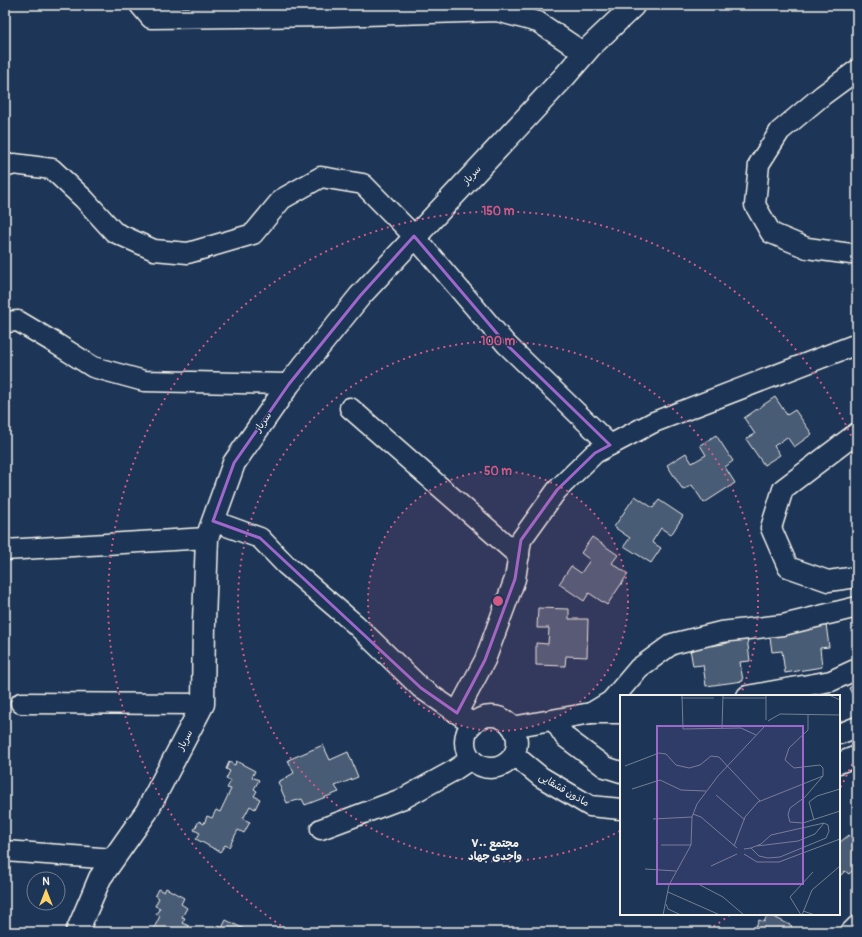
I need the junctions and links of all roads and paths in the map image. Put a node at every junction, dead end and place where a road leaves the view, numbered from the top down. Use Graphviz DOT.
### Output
graph roads {
  1 [pos="140,5"];
  2 [pos="636,5"];
  3 [pos="386,10"];
  4 [pos="584,53"];
  5 [pos="857,70"];
  6 [pos="5,167"];
  7 [pos="414,236"];
  8 [pos="857,253"];
  9 [pos="5,322"];
  10 [pos="857,344"];
  11 [pos="289,384"];
  12 [pos="350,408"];
  13 [pos="857,433"];
  14 [pos="610,445"];
  15 [pos="210,530"];
  16 [pos="5,550"];
  17 [pos="519,556"];
  18 [pos="857,577"];
  19 [pos="857,608"];
  20 [pos="857,669"];
  21 [pos="753,695"];
  22 [pos="21,703"];
  23 [pos="203,704"];
  24 [pos="591,713"];
  25 [pos="620,713"];
  26 [pos="465,718"];
  27 [pos="554,720"];
  28 [pos="512,727"];
  29 [pos="857,727"];
  30 [pos="840,734"];
  31 [pos="514,755"];
  32 [pos="857,756"];
  33 [pos="471,759"];
  34 [pos="840,763"];
  35 [pos="620,772"];
  36 [pos="620,809"];
  37 [pos="321,829"];
  38 [pos="5,851"];
  39 [pos="114,859"];
  40 [pos="857,926"];
  41 [pos="77,932"];
  42 [pos="851,932"];
  1 -- 3 [label="street"];
  2 -- 4 [label="street, سرباز"];
  3 -- 4 [label="street"];
  4 -- 7 [label="street, سرباز"];
  5 -- 8 [label="street"];
  6 -- 7 [label="street"];
  7 -- 11 [label="street, سرباز"];
  7 -- 14 [label="street"];
  9 -- 11 [label="street"];
  10 -- 14 [label="street"];
  11 -- 15 [label="street, سرباز"];
  12 -- 17 [label="street"];
  13 -- 18 [label="street"];
  14 -- 17 [label="street"];
  15 -- 16 [label="street"];
  15 -- 23 [label="street, سرباز"];
  15 -- 26 [label="street"];
  17 -- 26 [label="street"];
  19 -- 24 [label="street"];
  20 -- 21 [label="street"];
  22 -- 23 [label="street"];
  23 -- 39 [label="street, سرباز"];
  24 -- 25 [label="street"];
  24 -- 27 [label="street"];
  26 -- 28 [label="street"];
  26 -- 33 [label="street"];
  27 -- 28 [label="street"];
  27 -- 35 [label="street"];
  28 -- 31 [label="street"];
  29 -- 30 [label="street"];
  31 -- 33 [label="street"];
  31 -- 36 [label="street, ماذون قشقایی"];
  32 -- 34 [label="street"];
  33 -- 37 [label="street"];
  38 -- 39 [label="street"];
  39 -- 41 [label="street, سرباز"];
  40 -- 42 [label="street"];
}
